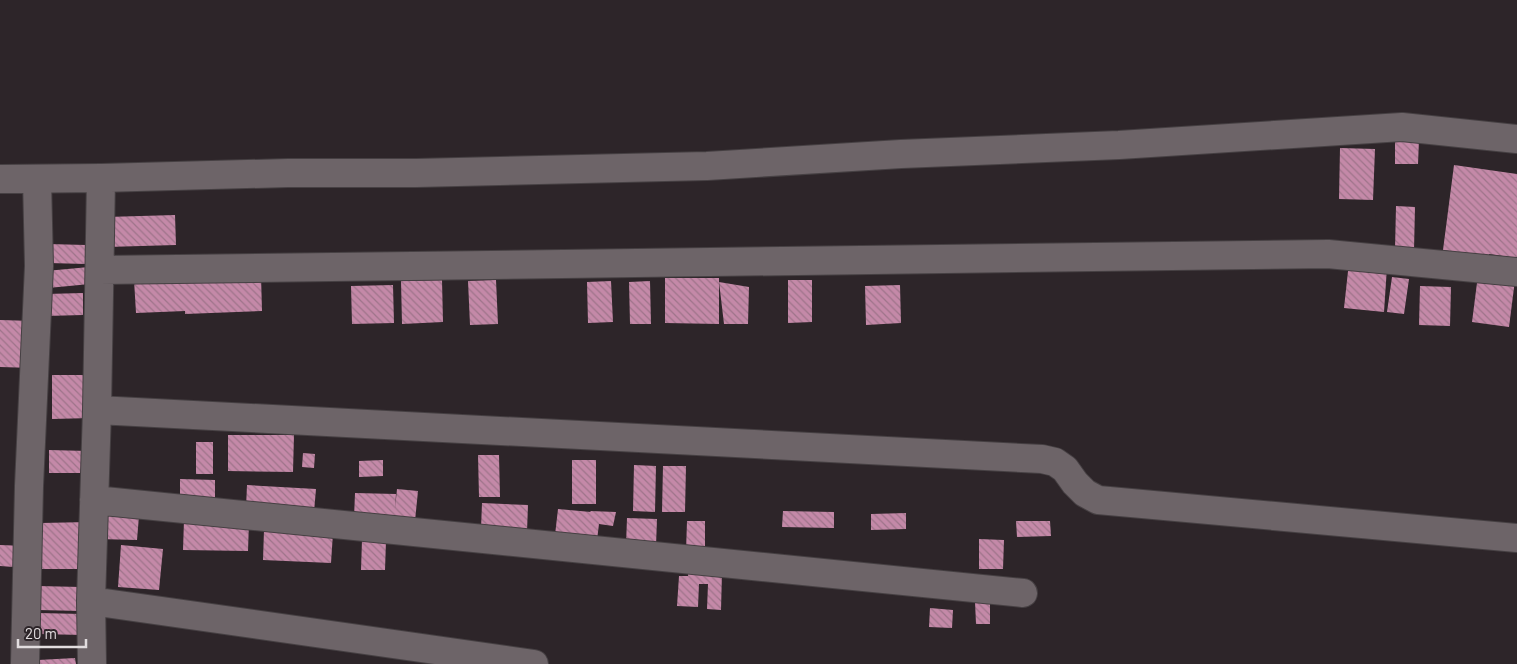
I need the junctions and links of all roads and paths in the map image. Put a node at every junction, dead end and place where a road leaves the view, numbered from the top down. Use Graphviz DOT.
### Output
graph roads {
  1 [pos="1517,139"];
  2 [pos="101,178"];
  3 [pos="0,179"];
  4 [pos="37,179"];
  5 [pos="100,270"];
  6 [pos="1517,272"];
  7 [pos="97,410"];
  8 [pos="94,500"];
  9 [pos="1517,538"];
  10 [pos="1023,593"];
  11 [pos="91,601"];
  12 [pos="25,664"];
  13 [pos="92,664"];
  14 [pos="534,664"];
  1 -- 2 [label="street"];
  2 -- 4 [label="street"];
  2 -- 5 [label="street"];
  3 -- 4 [label="street"];
  4 -- 12 [label="street"];
  5 -- 6 [label="street"];
  5 -- 7 [label="street"];
  7 -- 8 [label="street"];
  7 -- 9 [label="street"];
  8 -- 10 [label="street"];
  8 -- 11 [label="street"];
  11 -- 13 [label="street"];
  11 -- 14 [label="street"];
}
